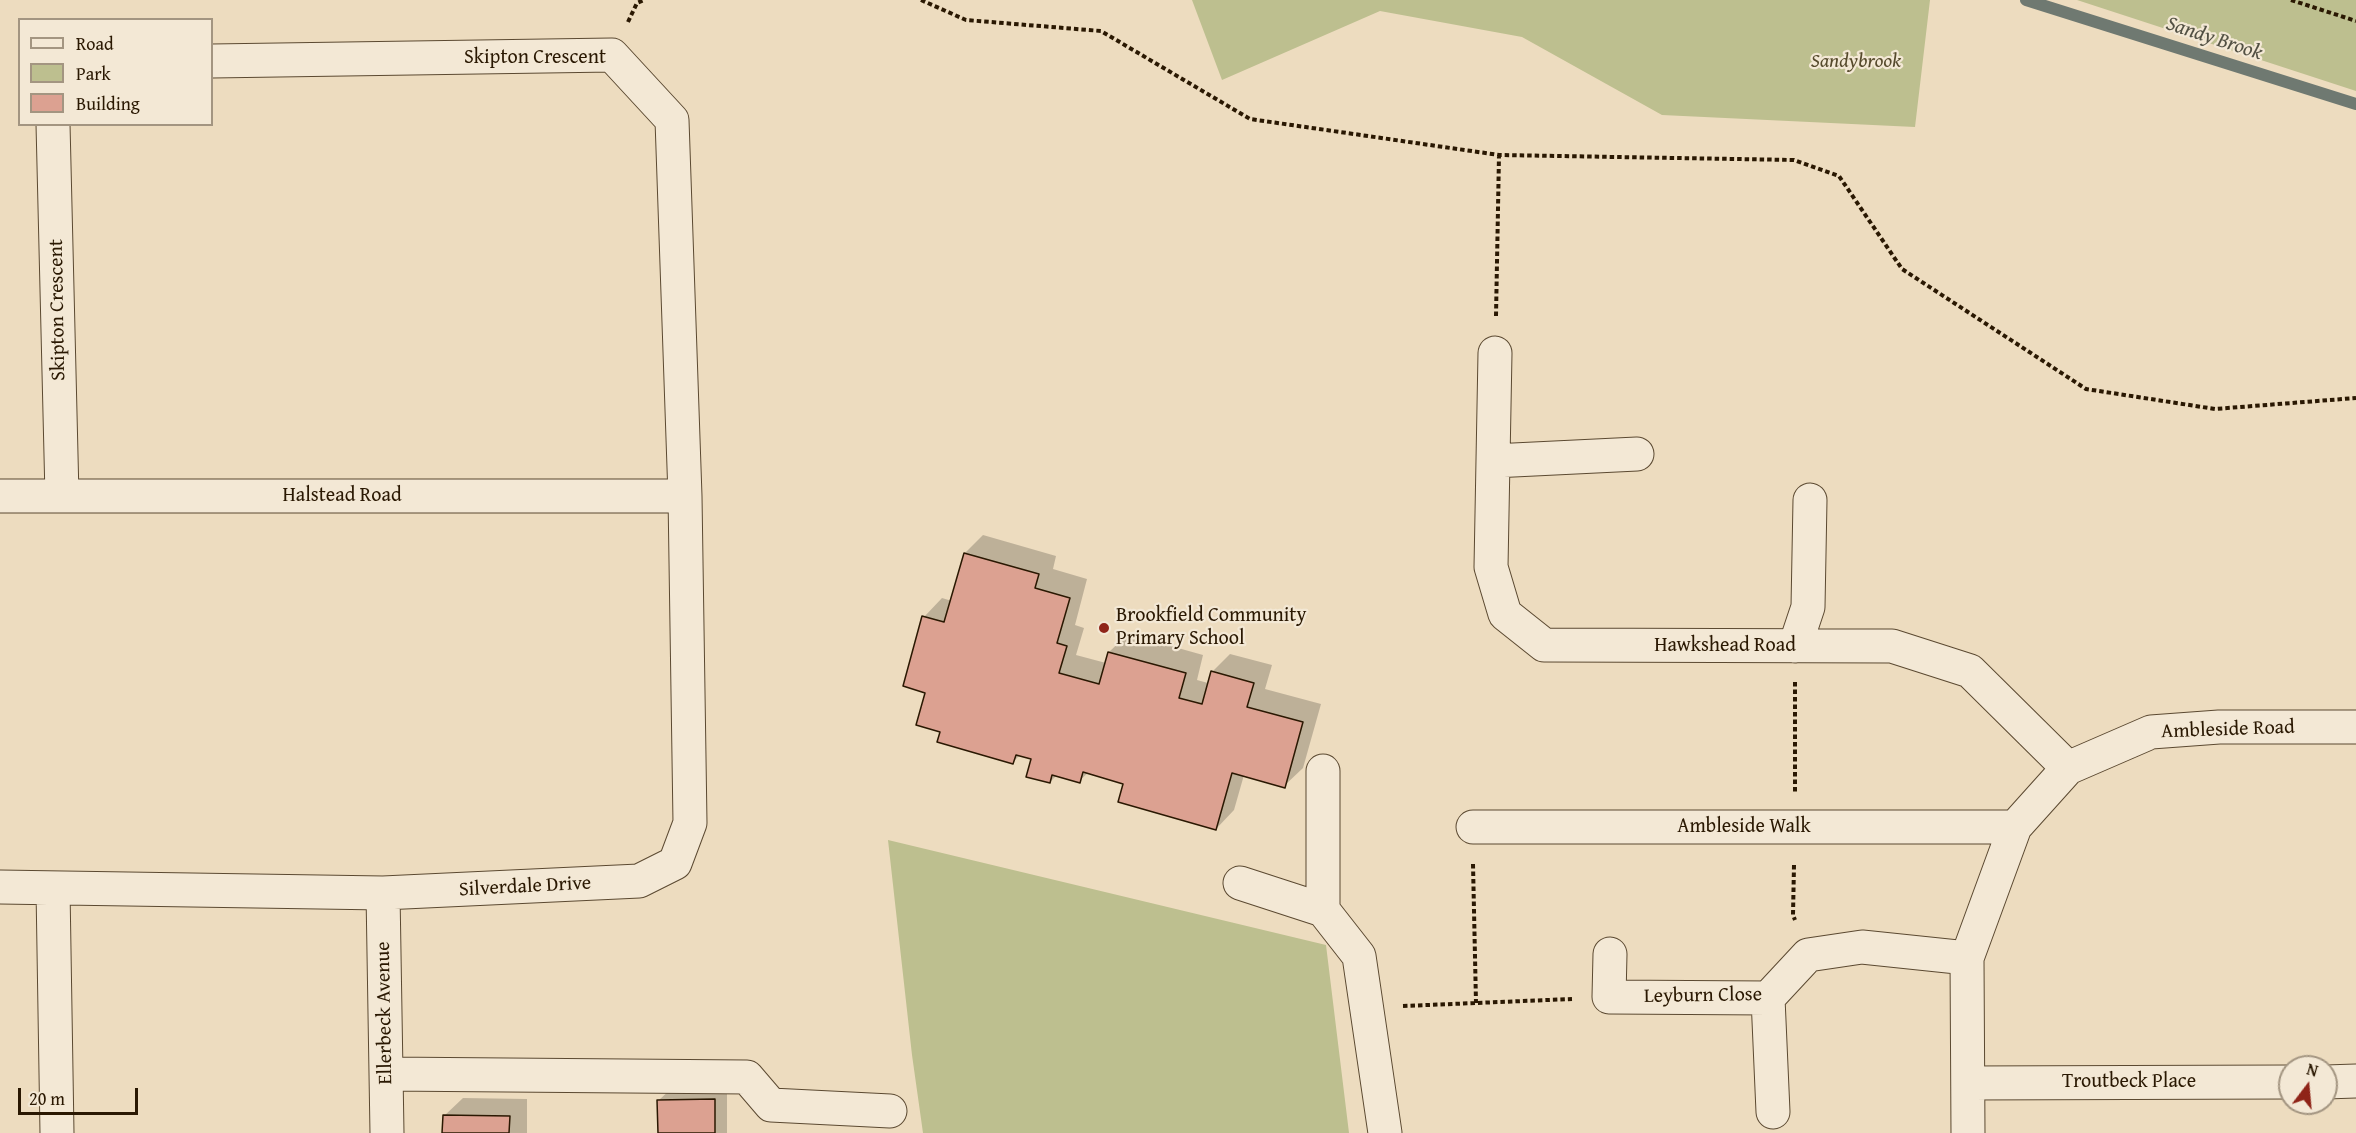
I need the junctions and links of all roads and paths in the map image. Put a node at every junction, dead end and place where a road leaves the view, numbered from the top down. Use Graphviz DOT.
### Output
graph roads {
  1 [pos="921,0"];
  2 [pos="2291,0"];
  3 [pos="2356,21"];
  4 [pos="213,61"];
  5 [pos="54,126"];
  6 [pos="1499,155"];
  7 [pos="1495,353"];
  8 [pos="2356,398"];
  9 [pos="1637,454"];
  10 [pos="1492,460"];
  11 [pos="0,496"];
  12 [pos="62,496"];
  13 [pos="685,496"];
  14 [pos="1810,500"];
  15 [pos="1795,646"];
  16 [pos="2356,727"];
  17 [pos="2068,768"];
  18 [pos="1323,771"];
  19 [pos="1473,827"];
  20 [pos="2015,827"];
  21 [pos="1240,883"];
  22 [pos="0,887"];
  23 [pos="52,889"];
  24 [pos="383,893"];
  25 [pos="1323,910"];
  26 [pos="1610,954"];
  27 [pos="1967,958"];
  28 [pos="1609,997"];
  29 [pos="1768,998"];
  30 [pos="1476,1003"];
  31 [pos="1396,1007"];
  32 [pos="387,1074"];
  33 [pos="2356,1081"];
  34 [pos="2278,1082"];
  35 [pos="2338,1082"];
  36 [pos="1968,1083"];
  37 [pos="890,1111"];
  38 [pos="1773,1112"];
  39 [pos="57,1133"];
  40 [pos="387,1133"];
  41 [pos="1385,1133"];
  42 [pos="1968,1133"];
  1 -- 6 [label="path"];
  2 -- 3 [label="path"];
  4 -- 13 [label="street, Skipton Crescent"];
  5 -- 12 [label="street, Skipton Crescent"];
  6 -- 7 [label="path"];
  6 -- 8 [label="path"];
  7 -- 10 [label="street, Hawkshead Road"];
  9 -- 10 [label="street"];
  10 -- 15 [label="street, Hawkshead Road"];
  11 -- 12 [label="street, Halstead Road"];
  12 -- 13 [label="street, Halstead Road"];
  13 -- 24 [label="street, Silverdale Drive"];
  14 -- 15 [label="street"];
  15 -- 17 [label="street, Hawkshead Road"];
  16 -- 17 [label="street, Ambleside Road"];
  17 -- 20 [label="street, Ambleside Road"];
  18 -- 25 [label="street"];
  19 -- 20 [label="street, Ambleside Walk"];
  19 -- 30 [label="path"];
  20 -- 27 [label="street, Ambleside Road"];
  21 -- 25 [label="street"];
  22 -- 23 [label="street, Silverdale Drive"];
  23 -- 24 [label="street, Silverdale Drive"];
  23 -- 39 [label="street"];
  24 -- 32 [label="street, Ellerbeck Avenue"];
  25 -- 41 [label="street"];
  26 -- 28 [label="street"];
  27 -- 29 [label="street, Leyburn Close"];
  27 -- 36 [label="street, Ambleside Road"];
  28 -- 29 [label="street, Leyburn Close"];
  28 -- 30 [label="path"];
  29 -- 38 [label="street"];
  30 -- 31 [label="path"];
  32 -- 37 [label="street"];
  32 -- 40 [label="street, Ellerbeck Avenue"];
  33 -- 35 [label="street"];
  34 -- 36 [label="street, Troutbeck Place"];
  36 -- 42 [label="street, Ambleside Road"];
}
